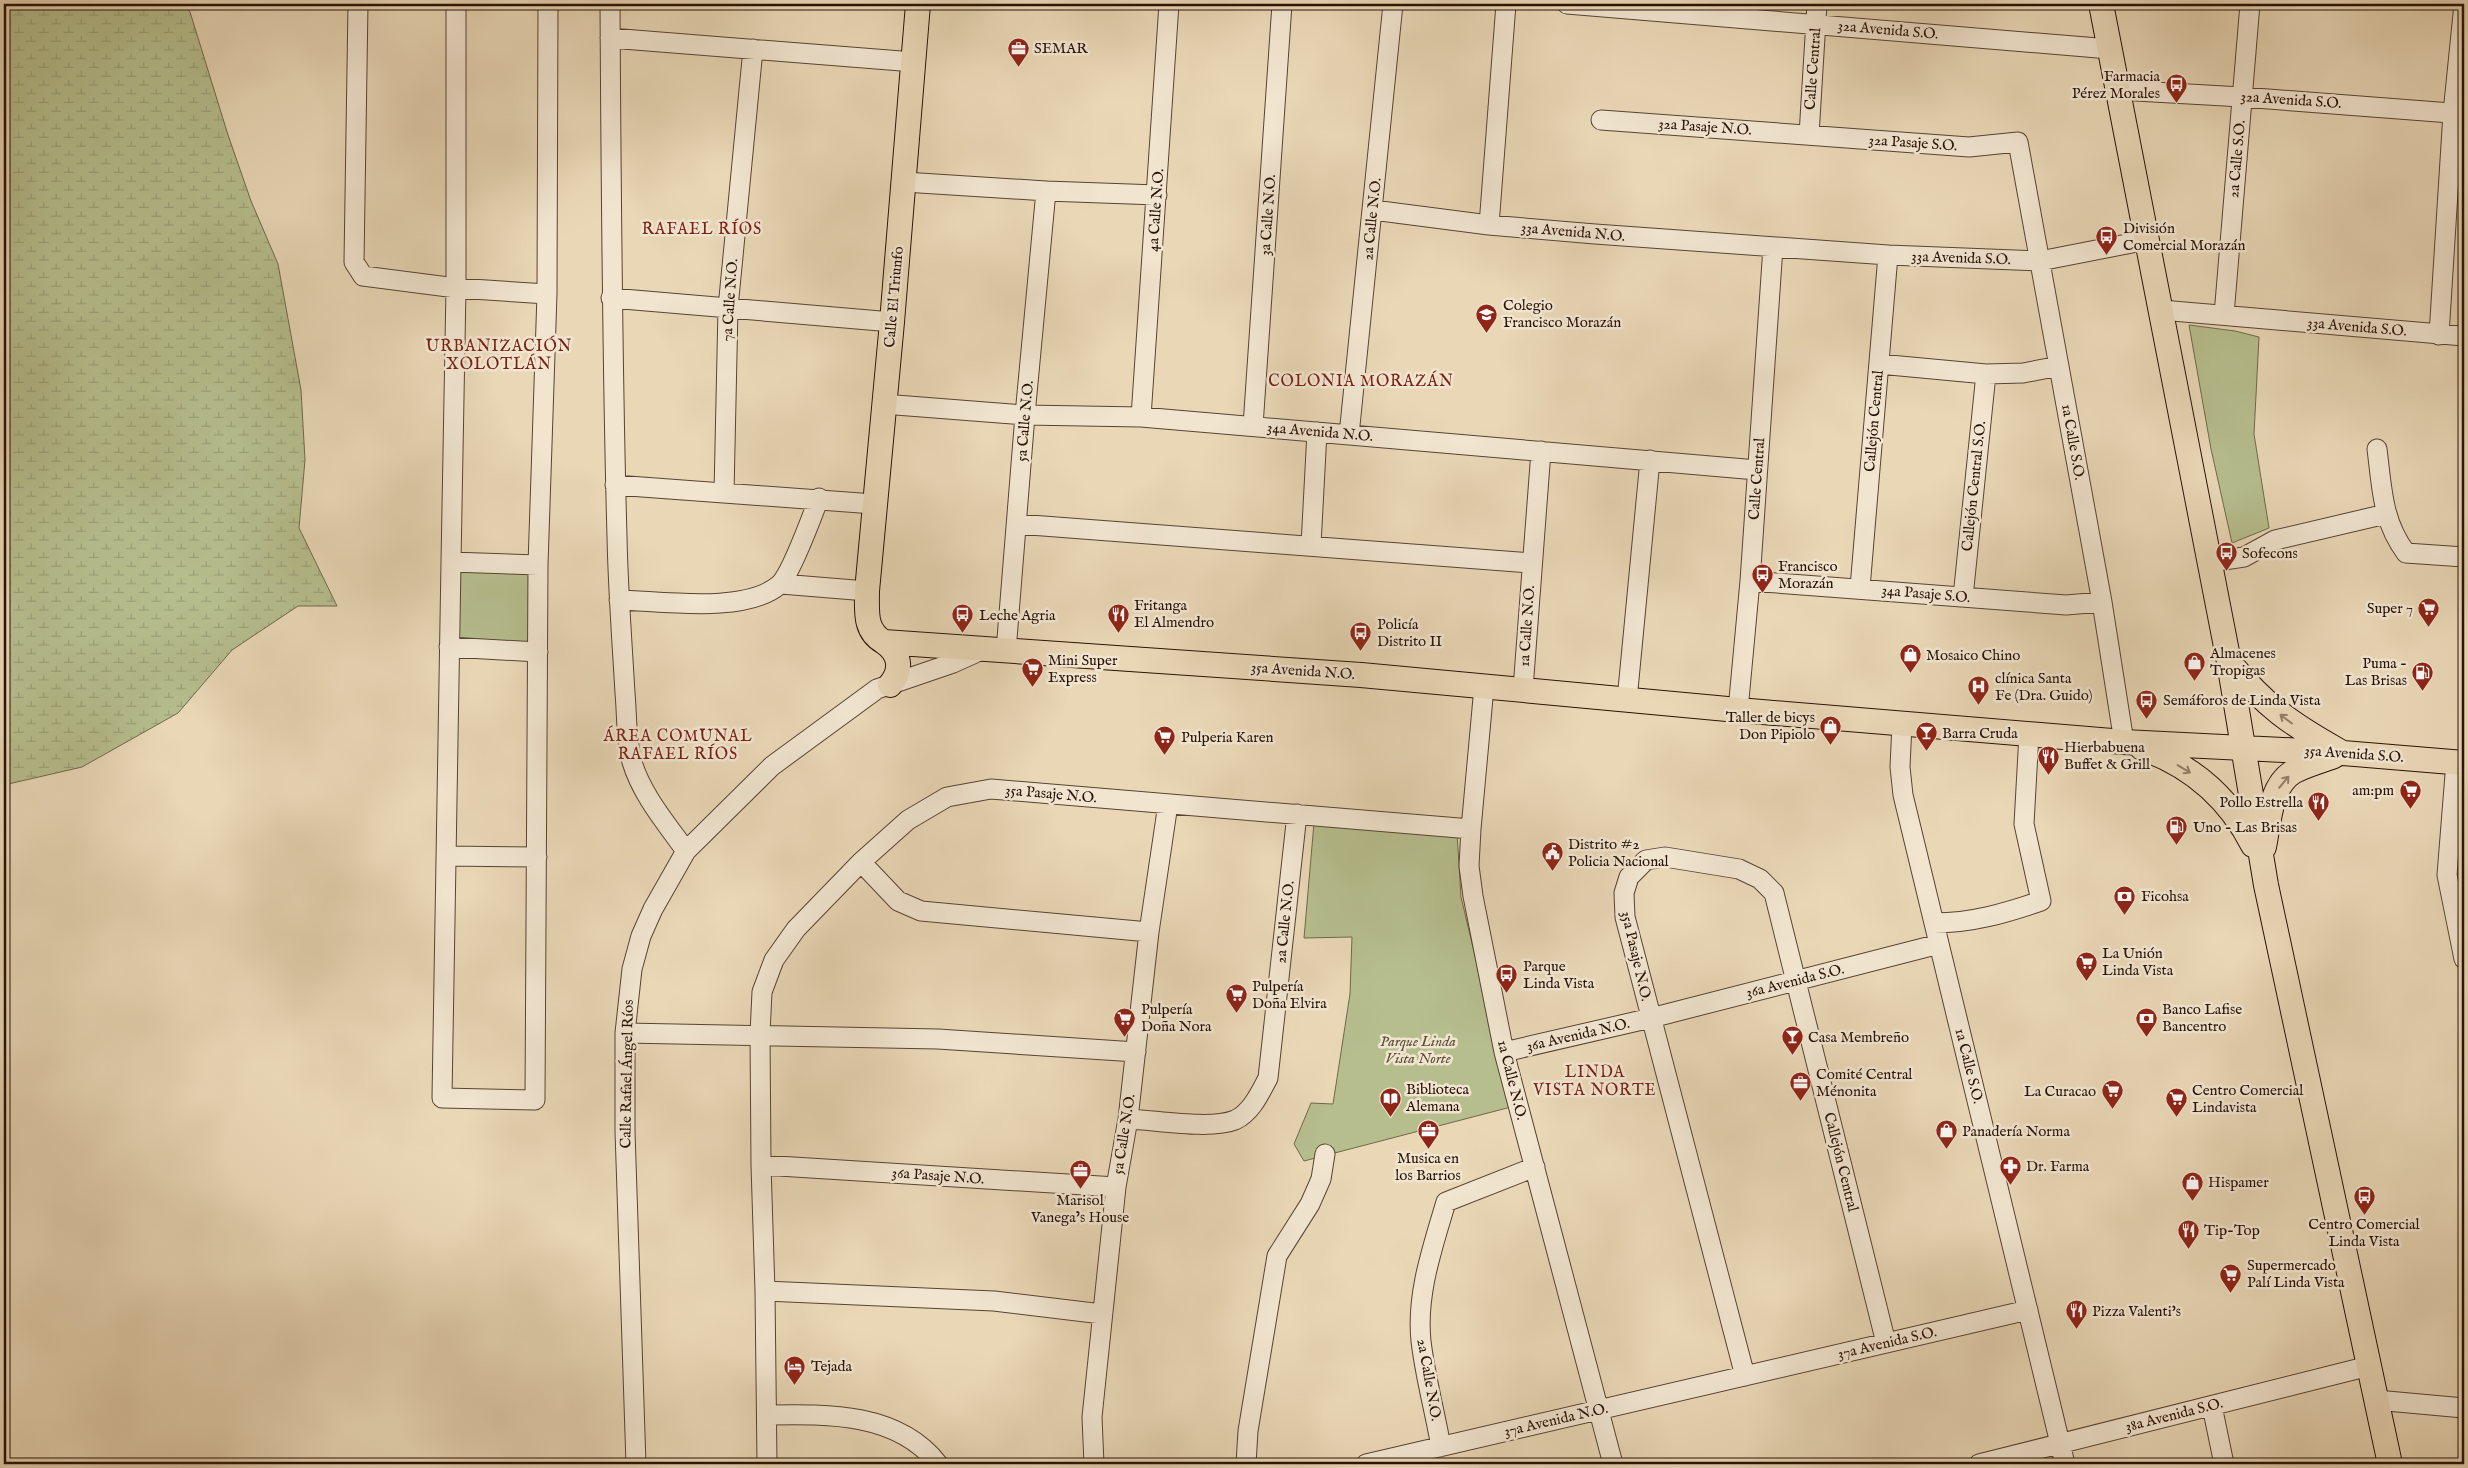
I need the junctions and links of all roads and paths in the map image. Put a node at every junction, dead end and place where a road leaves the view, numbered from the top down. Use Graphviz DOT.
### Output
graph roads {
  1 [pos="358,4"];
  2 [pos="456,4"];
  3 [pos="548,4"];
  4 [pos="610,4"];
  5 [pos="918,4"];
  6 [pos="1168,4"];
  7 [pos="1282,4"];
  8 [pos="1393,4"];
  9 [pos="1506,4"];
  10 [pos="1580,4"];
  11 [pos="1817,4"];
  12 [pos="2101,4"];
  13 [pos="2250,4"];
  14 [pos="2464,4"];
  15 [pos="1816,23"];
  16 [pos="610,38"];
  17 [pos="753,49"];
  18 [pos="2110,49"];
  19 [pos="914,62"];
  20 [pos="2118,90"];
  21 [pos="2242,97"];
  22 [pos="2459,113"];
  23 [pos="1601,120"];
  24 [pos="1809,134"];
  25 [pos="2018,142"];
  26 [pos="904,182"];
  27 [pos="1046,191"];
  28 [pos="1157,195"];
  29 [pos="1373,210"];
  30 [pos="1489,225"];
  31 [pos="2147,240"];
  32 [pos="1774,247"];
  33 [pos="1888,255"];
  34 [pos="2040,261"];
  35 [pos="456,288"];
  36 [pos="547,294"];
  37 [pos="611,298"];
  38 [pos="728,308"];
  39 [pos="2161,310"];
  40 [pos="2224,315"];
  41 [pos="892,322"];
  42 [pos="2439,335"];
  43 [pos="2464,336"];
  44 [pos="1879,364"];
  45 [pos="2058,366"];
  46 [pos="1986,374"];
  47 [pos="883,404"];
  48 [pos="1024,415"];
  49 [pos="1141,417"];
  50 [pos="1253,426"];
  51 [pos="1317,432"];
  52 [pos="1349,435"];
  53 [pos="2377,449"];
  54 [pos="1541,451"];
  55 [pos="1650,460"];
  56 [pos="1757,470"];
  57 [pos="615,485"];
  58 [pos="724,493"];
  59 [pos="819,498"];
  60 [pos="874,504"];
  61 [pos="2386,514"];
  62 [pos="1017,524"];
  63 [pos="1311,545"];
  64 [pos="2464,557"];
  65 [pos="451,562"];
  66 [pos="2210,562"];
  67 [pos="1532,563"];
  68 [pos="538,564"];
  69 [pos="1750,580"];
  70 [pos="781,584"];
  71 [pos="1860,588"];
  72 [pos="867,591"];
  73 [pos="1963,597"];
  74 [pos="619,600"];
  75 [pos="2102,602"];
  76 [pos="878,636"];
  77 [pos="449,648"];
  78 [pos="995,650"];
  79 [pos="538,652"];
  80 [pos="2229,662"];
  81 [pos="890,685"];
  82 [pos="1484,687"];
  83 [pos="1523,690"];
  84 [pos="1626,700"];
  85 [pos="1738,710"];
  86 [pos="1902,724"];
  87 [pos="2029,734"];
  88 [pos="2124,742"];
  89 [pos="2243,747"];
  90 [pos="2342,753"];
  91 [pos="2460,762"];
  92 [pos="1168,804"];
  93 [pos="1297,814"];
  94 [pos="1470,829"];
  95 [pos="686,851"];
  96 [pos="446,856"];
  97 [pos="537,858"];
  98 [pos="2261,861"];
  99 [pos="861,862"];
  100 [pos="1934,923"];
  101 [pos="1149,932"];
  102 [pos="2462,937"];
  103 [pos="1939,944"];
  104 [pos="2464,959"];
  105 [pos="1796,981"];
  106 [pos="1651,1018"];
  107 [pos="625,1033"];
  108 [pos="760,1034"];
  109 [pos="1136,1052"];
  110 [pos="1504,1052"];
  111 [pos="1128,1119"];
  112 [pos="1325,1154"];
  113 [pos="761,1165"];
  114 [pos="1535,1167"];
  115 [pos="1116,1187"];
  116 [pos="765,1291"];
  117 [pos="2028,1310"];
  118 [pos="1102,1314"];
  119 [pos="1886,1343"];
  120 [pos="2369,1366"];
  121 [pos="1745,1376"];
  122 [pos="2376,1400"];
  123 [pos="2212,1406"];
  124 [pos="2464,1408"];
  125 [pos="1600,1410"];
  126 [pos="767,1416"];
  127 [pos="2060,1444"];
  128 [pos="1441,1447"];
  129 [pos="636,1464"];
  130 [pos="767,1464"];
  131 [pos="938,1464"];
  132 [pos="1094,1464"];
  133 [pos="1246,1464"];
  134 [pos="1366,1464"];
  135 [pos="1613,1464"];
  136 [pos="1979,1464"];
  137 [pos="2065,1464"];
  138 [pos="2224,1464"];
  139 [pos="2390,1464"];
  1 -- 35 [label="street"];
  2 -- 35 [label="street"];
  3 -- 36 [label="street"];
  4 -- 16 [label="street"];
  5 -- 19 [label="main road, Calle El Triunfo"];
  6 -- 28 [label="street, 4a Calle N.O."];
  7 -- 50 [label="street, 3a Calle N.O."];
  8 -- 29 [label="street, 2a Calle N.O."];
  9 -- 30 [label="street"];
  10 -- 15 [label="street, 32a Avenida S.O."];
  11 -- 15 [label="street, Calle Central"];
  12 -- 18 [label="main road"];
  13 -- 21 [label="street, 2a Calle S.O."];
  14 -- 22 [label="street"];
  15 -- 18 [label="street, 32a Avenida S.O."];
  15 -- 24 [label="street, Calle Central"];
  16 -- 17 [label="street"];
  16 -- 37 [label="street"];
  17 -- 19 [label="street"];
  17 -- 38 [label="street, 7a Calle N.O."];
  18 -- 20 [label="main road"];
  19 -- 26 [label="main road, Calle El Triunfo"];
  20 -- 21 [label="street, 32a Avenida S.O."];
  20 -- 31 [label="main road"];
  21 -- 22 [label="street, 32a Avenida S.O."];
  21 -- 40 [label="street, 2a Calle S.O."];
  22 -- 42 [label="street"];
  23 -- 24 [label="street, 32a Pasaje N.O."];
  24 -- 25 [label="street, 32a Pasaje S.O."];
  25 -- 34 [label="street, 1a Calle S.O."];
  26 -- 27 [label="street"];
  26 -- 41 [label="main road, Calle El Triunfo"];
  27 -- 28 [label="street"];
  27 -- 48 [label="street, 5a Calle N.O."];
  28 -- 49 [label="street, 4a Calle N.O."];
  29 -- 30 [label="street, 33a Avenida N.O."];
  29 -- 52 [label="street, 2a Calle N.O."];
  30 -- 32 [label="street, 33a Avenida N.O."];
  31 -- 34 [label="street, 33a Avenida S.O."];
  31 -- 39 [label="main road"];
  32 -- 33 [label="street, 33a Avenida S.O."];
  32 -- 56 [label="street, Calle Central"];
  33 -- 34 [label="street, 33a Avenida S.O."];
  33 -- 44 [label="street, Callejón Central"];
  34 -- 45 [label="street, 1a Calle S.O."];
  35 -- 36 [label="street"];
  35 -- 65 [label="street"];
  36 -- 68 [label="street"];
  37 -- 38 [label="street"];
  37 -- 57 [label="street"];
  38 -- 41 [label="street"];
  38 -- 58 [label="street, 7a Calle N.O."];
  39 -- 40 [label="street, 33a Avenida S.O."];
  39 -- 66 [label="main road"];
  40 -- 42 [label="street, 33a Avenida S.O."];
  41 -- 47 [label="main road, Calle El Triunfo"];
  42 -- 43 [label="street, 33a Avenida S.O."];
  44 -- 46 [label="street"];
  44 -- 71 [label="street, Callejón Central"];
  45 -- 46 [label="street"];
  45 -- 75 [label="street, 1a Calle S.O."];
  46 -- 73 [label="street, Callejón Central S.O."];
  47 -- 48 [label="street, 34a Avenida N.O."];
  47 -- 60 [label="main road, Calle El Triunfo"];
  48 -- 49 [label="street, 34a Avenida N.O."];
  48 -- 62 [label="street, 5a Calle N.O."];
  49 -- 50 [label="street, 34a Avenida N.O."];
  50 -- 51 [label="street, 34a Avenida N.O."];
  51 -- 52 [label="street, 34a Avenida N.O."];
  51 -- 63 [label="street"];
  52 -- 54 [label="street, 34a Avenida N.O."];
  53 -- 61 [label="street"];
  54 -- 55 [label="street, 34a Avenida N.O."];
  54 -- 67 [label="street, 1a Calle N.O."];
  55 -- 56 [label="street, 34a Avenida N.O."];
  55 -- 84 [label="street"];
  56 -- 69 [label="street, Calle Central"];
  57 -- 58 [label="street"];
  57 -- 74 [label="street"];
  58 -- 59 [label="street"];
  59 -- 60 [label="street"];
  59 -- 70 [label="street"];
  60 -- 72 [label="main road, Calle El Triunfo"];
  61 -- 64 [label="street"];
  61 -- 66 [label="street"];
  62 -- 63 [label="street"];
  62 -- 78 [label="street, 5a Calle N.O."];
  63 -- 67 [label="street"];
  65 -- 68 [label="street"];
  65 -- 77 [label="street"];
  66 -- 80 [label="main road"];
  67 -- 83 [label="street, 1a Calle N.O."];
  68 -- 79 [label="street"];
  69 -- 71 [label="street, 34a Pasaje S.O."];
  69 -- 85 [label="street, Calle Central"];
  70 -- 72 [label="street"];
  70 -- 74 [label="street"];
  71 -- 73 [label="street, 34a Pasaje S.O."];
  72 -- 76 [label="main road, Calle El Triunfo"];
  73 -- 75 [label="street, 34a Pasaje S.O."];
  74 -- 95 [label="street"];
  75 -- 88 [label="street, 1a Calle S.O."];
  76 -- 78 [label="main road, 35a Avenida N.O."];
  76 -- 81 [label="main road"];
  77 -- 79 [label="street"];
  77 -- 96 [label="street"];
  78 -- 81 [label="street, Calle Rafael Ángel Ríos"];
  78 -- 82 [label="main road, 35a Avenida N.O."];
  79 -- 97 [label="street"];
  80 -- 89 [label="main road"];
  90 -- 80 [label="main road, one-way"];
  81 -- 95 [label="street, Calle Rafael Ángel Ríos"];
  82 -- 83 [label="main road, 35a Avenida N.O."];
  82 -- 94 [label="street, 1a Calle N.O."];
  83 -- 84 [label="main road, 35a Avenida N.O."];
  84 -- 85 [label="main road, 35a Avenida N.O."];
  85 -- 86 [label="main road"];
  86 -- 87 [label="main road"];
  86 -- 100 [label="street, 1a Calle S.O."];
  87 -- 88 [label="main road"];
  87 -- 100 [label="street"];
  88 -- 89 [label="main road"];
  88 -- 98 [label="main road, one-way"];
  89 -- 90 [label="main road, 35a Avenida S.O."];
  89 -- 98 [label="main road"];
  90 -- 91 [label="main road, 35a Avenida S.O."];
  98 -- 90 [label="main road, one-way"];
  91 -- 102 [label="street"];
  92 -- 93 [label="street, 35a Pasaje N.O."];
  92 -- 99 [label="street, 35a Pasaje N.O."];
  92 -- 101 [label="street, 5a Calle N.O."];
  93 -- 94 [label="street, 35a Pasaje N.O."];
  93 -- 111 [label="street, 2a Calle N.O."];
  94 -- 110 [label="street, 1a Calle N.O."];
  95 -- 107 [label="street, Calle Rafael Ángel Ríos"];
  96 -- 97 [label="street"];
  96 -- 97 [label="street"];
  98 -- 120 [label="main road"];
  99 -- 101 [label="street"];
  99 -- 108 [label="street, 35a Pasaje N.O."];
  100 -- 103 [label="street, 1a Calle S.O."];
  101 -- 109 [label="street, 5a Calle N.O."];
  102 -- 104 [label="street"];
  103 -- 105 [label="street, 36a Avenida S.O."];
  103 -- 117 [label="street, 1a Calle S.O."];
  105 -- 106 [label="street, 36a Avenida S.O."];
  105 -- 106 [label="street, 35a Pasaje N.O."];
  105 -- 119 [label="street, Callejón Central"];
  106 -- 110 [label="street, 36a Avenida N.O."];
  106 -- 121 [label="street, 35a Pasaje N.O."];
  107 -- 108 [label="street"];
  107 -- 129 [label="street, Calle Rafael Ángel Ríos"];
  108 -- 109 [label="street"];
  108 -- 113 [label="street, 35a Pasaje N.O."];
  109 -- 111 [label="street, 5a Calle N.O."];
  110 -- 114 [label="street, 1a Calle N.O."];
  111 -- 115 [label="street, 5a Calle N.O."];
  112 -- 133 [label="street"];
  113 -- 115 [label="street, 36a Pasaje N.O."];
  113 -- 116 [label="street, 35a Pasaje N.O."];
  114 -- 125 [label="street, 1a Calle N.O."];
  114 -- 128 [label="street, 2a Calle N.O."];
  115 -- 118 [label="street, 5a Calle N.O."];
  116 -- 118 [label="street"];
  116 -- 126 [label="street, 35a Pasaje N.O."];
  117 -- 119 [label="street, 37a Avenida S.O."];
  117 -- 127 [label="street, 1a Calle S.O."];
  118 -- 132 [label="street, 5a Calle N.O."];
  119 -- 121 [label="street, 37a Avenida S.O."];
  120 -- 122 [label="main road"];
  120 -- 123 [label="street, 38a Avenida S.O."];
  121 -- 125 [label="street, 37a Avenida N.O."];
  122 -- 124 [label="street"];
  122 -- 139 [label="main road"];
  123 -- 127 [label="street, 38a Avenida S.O."];
  123 -- 138 [label="street"];
  125 -- 128 [label="street, 37a Avenida N.O."];
  125 -- 135 [label="street, 1a Calle N.O."];
  126 -- 130 [label="street, 35a Pasaje N.O."];
  126 -- 131 [label="street"];
  127 -- 136 [label="street, 38a Avenida S.O."];
  127 -- 137 [label="street, 1a Calle S.O."];
  128 -- 134 [label="street, 37a Avenida N.O."];
}
